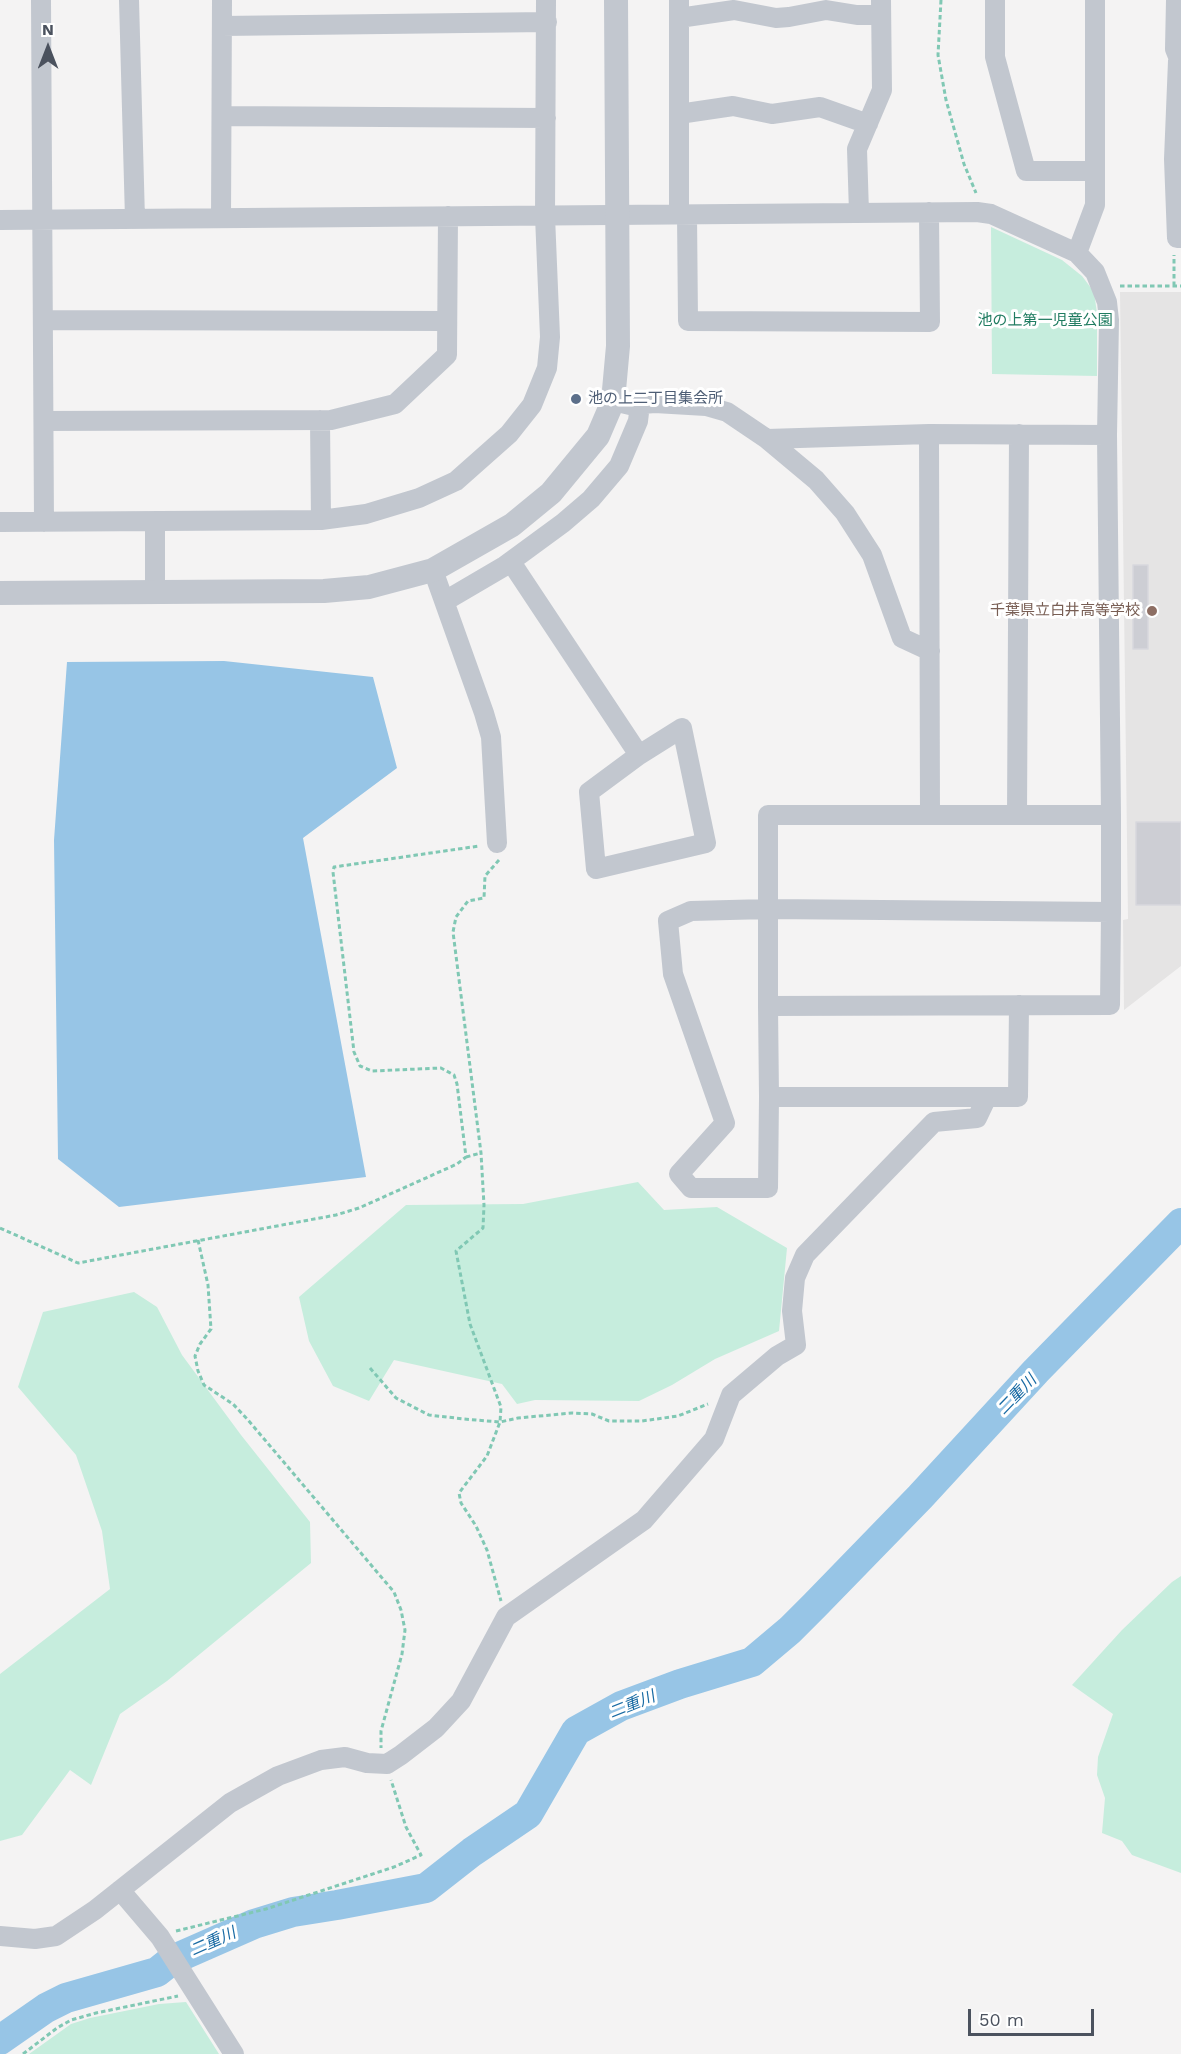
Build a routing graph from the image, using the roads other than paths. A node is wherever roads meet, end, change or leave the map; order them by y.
1 (40, 0) edge
2 (129, 0) edge
3 (222, 0) edge
4 (546, 0) edge
5 (616, 0) edge
6 (994, 0) edge
7 (1095, 0) edge
8 (1176, 0) edge
9 (881, 7) edge
10 (679, 9) edge
11 (547, 22) junction
12 (222, 26) junction
13 (1180, 62) edge
14 (679, 114) junction
15 (222, 116) junction
16 (546, 118) junction
17 (868, 124) junction
18 (1178, 159) edge
19 (1095, 171) junction
20 (929, 212) junction
21 (859, 213) junction
22 (683, 214) junction
23 (617, 215) junction
24 (448, 216) junction
25 (545, 216) junction
26 (221, 218) junction
27 (43, 219) junction
28 (135, 219) junction
29 (0, 220) edge
30 (1179, 238) edge
31 (1077, 253) junction
32 (43, 320) junction
33 (447, 321) junction
34 (613, 400) junction
35 (640, 404) junction
36 (320, 420) junction
37 (44, 421) junction
38 (929, 434) junction
39 (1019, 434) junction
40 (1107, 435) junction
41 (767, 439) junction
42 (321, 520) junction
43 (154, 521) junction
44 (0, 522) edge
45 (44, 522) junction
46 (511, 562) junction
47 (433, 570) junction
48 (154, 592) junction
49 (0, 593) edge
50 (445, 601) junction
51 (930, 651) junction
52 (639, 755) junction
53 (930, 815) junction
54 (1017, 815) junction
55 (1112, 815) junction
56 (497, 843) road end
57 (768, 909) junction
58 (1111, 912) junction
59 (1019, 1005) junction
60 (768, 1006) junction
61 (769, 1096) junction
62 (987, 1097) junction
63 (120, 1890) junction
64 (0, 1936) edge
65 (234, 2054) edge

1 - 27 street
2 - 28 street
3 - 12 street
4 - 11 street
5 - 23 street
6 - 19 street
7 - 19 street
8 - 13 street
9 - 10 street
9 - 17 street
10 - 14 street
11 - 12 street
11 - 16 street
12 - 15 street
13 - 18 street
14 - 17 street
14 - 22 street
15 - 16 street
15 - 26 street
16 - 25 street
17 - 21 street
18 - 30 street
19 - 31 street
20 - 21 street
20 - 22 street
20 - 31 street
21 - 22 street
22 - 23 street
23 - 25 street
23 - 34 street
24 - 25 street
24 - 26 street
24 - 33 street
25 - 42 street
26 - 28 street
27 - 28 street
27 - 29 street
27 - 32 street
31 - 40 street
32 - 33 street
32 - 37 street
33 - 36 street
34 - 35 street
34 - 47 street
35 - 41 street
35 - 46 street
36 - 37 street
36 - 42 street
37 - 45 street
38 - 39 street
38 - 41 street
38 - 51 street
39 - 40 street
39 - 54 street
40 - 55 street
41 - 51 street
42 - 43 street
43 - 45 street
43 - 48 street
44 - 45 street
46 - 50 street
46 - 52 street
47 - 48 street
47 - 50 street
48 - 49 street
50 - 56 street
51 - 53 street
52 - 52 street
53 - 54 street
53 - 57 street
54 - 55 street
55 - 58 street
57 - 58 street
57 - 60 street
57 - 61 street
58 - 59 street
59 - 60 street
59 - 62 street
60 - 61 street
61 - 62 street
62 - 63 street
63 - 64 street
63 - 65 street

